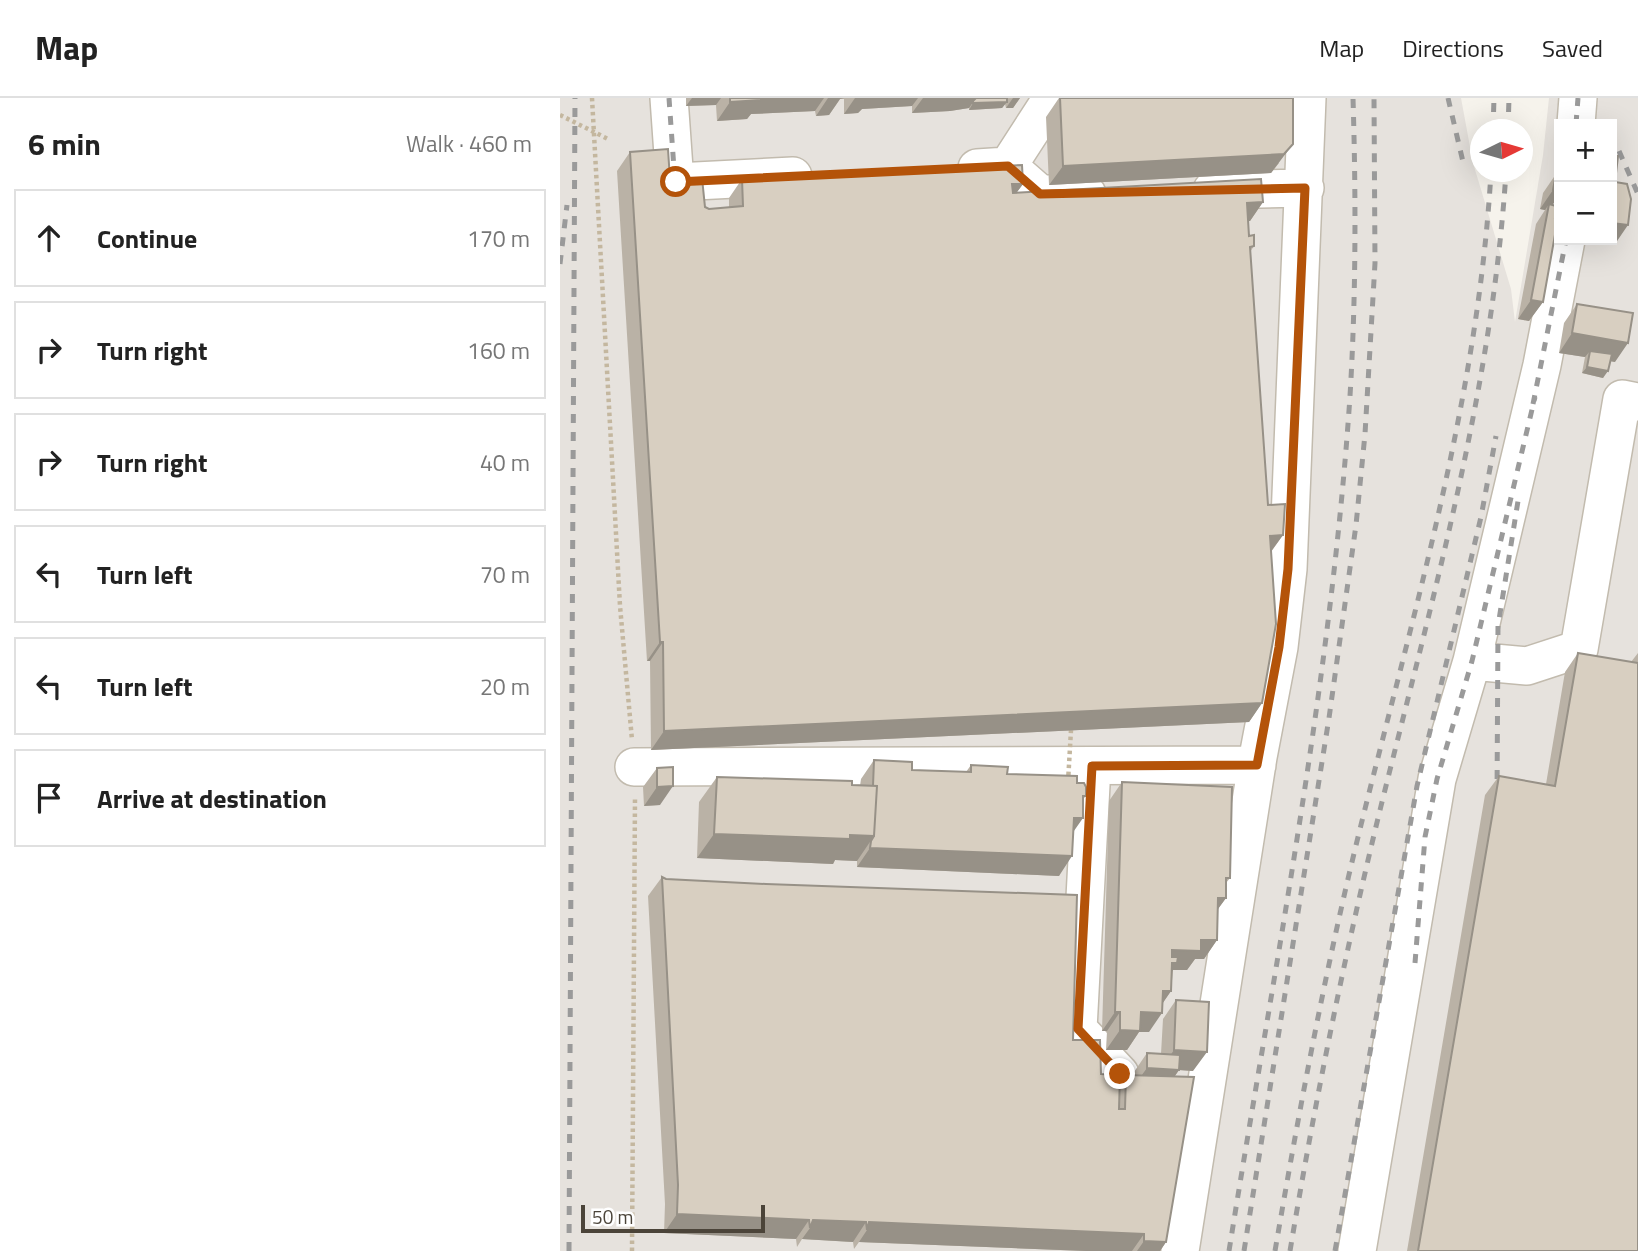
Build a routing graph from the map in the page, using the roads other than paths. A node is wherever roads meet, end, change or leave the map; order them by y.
1 (669, 98) edge
2 (1052, 98) edge
3 (1307, 98) edge
4 (1578, 98) edge
5 (1576, 119) edge
6 (1008, 166) junction
7 (939, 169) edge
8 (828, 175) edge
9 (1305, 188) junction
10 (1183, 191) edge
11 (1115, 193) edge
12 (1565, 245) edge
13 (1638, 402) edge
14 (1472, 661) junction
15 (1257, 765) junction
16 (634, 766) road end
17 (1080, 778) junction
18 (1120, 1074) edge
19 (1180, 1251) edge
20 (1357, 1251) edge

1 - 8 lane
2 - 6 lane
3 - 9 lane
4 - 5 lane
6 - 7 lane
6 - 11 lane
9 - 10 lane
9 - 15 lane
12 - 14 lane
13 - 14 lane
14 - 20 lane
15 - 17 lane
15 - 19 lane
16 - 17 lane
17 - 18 lane

